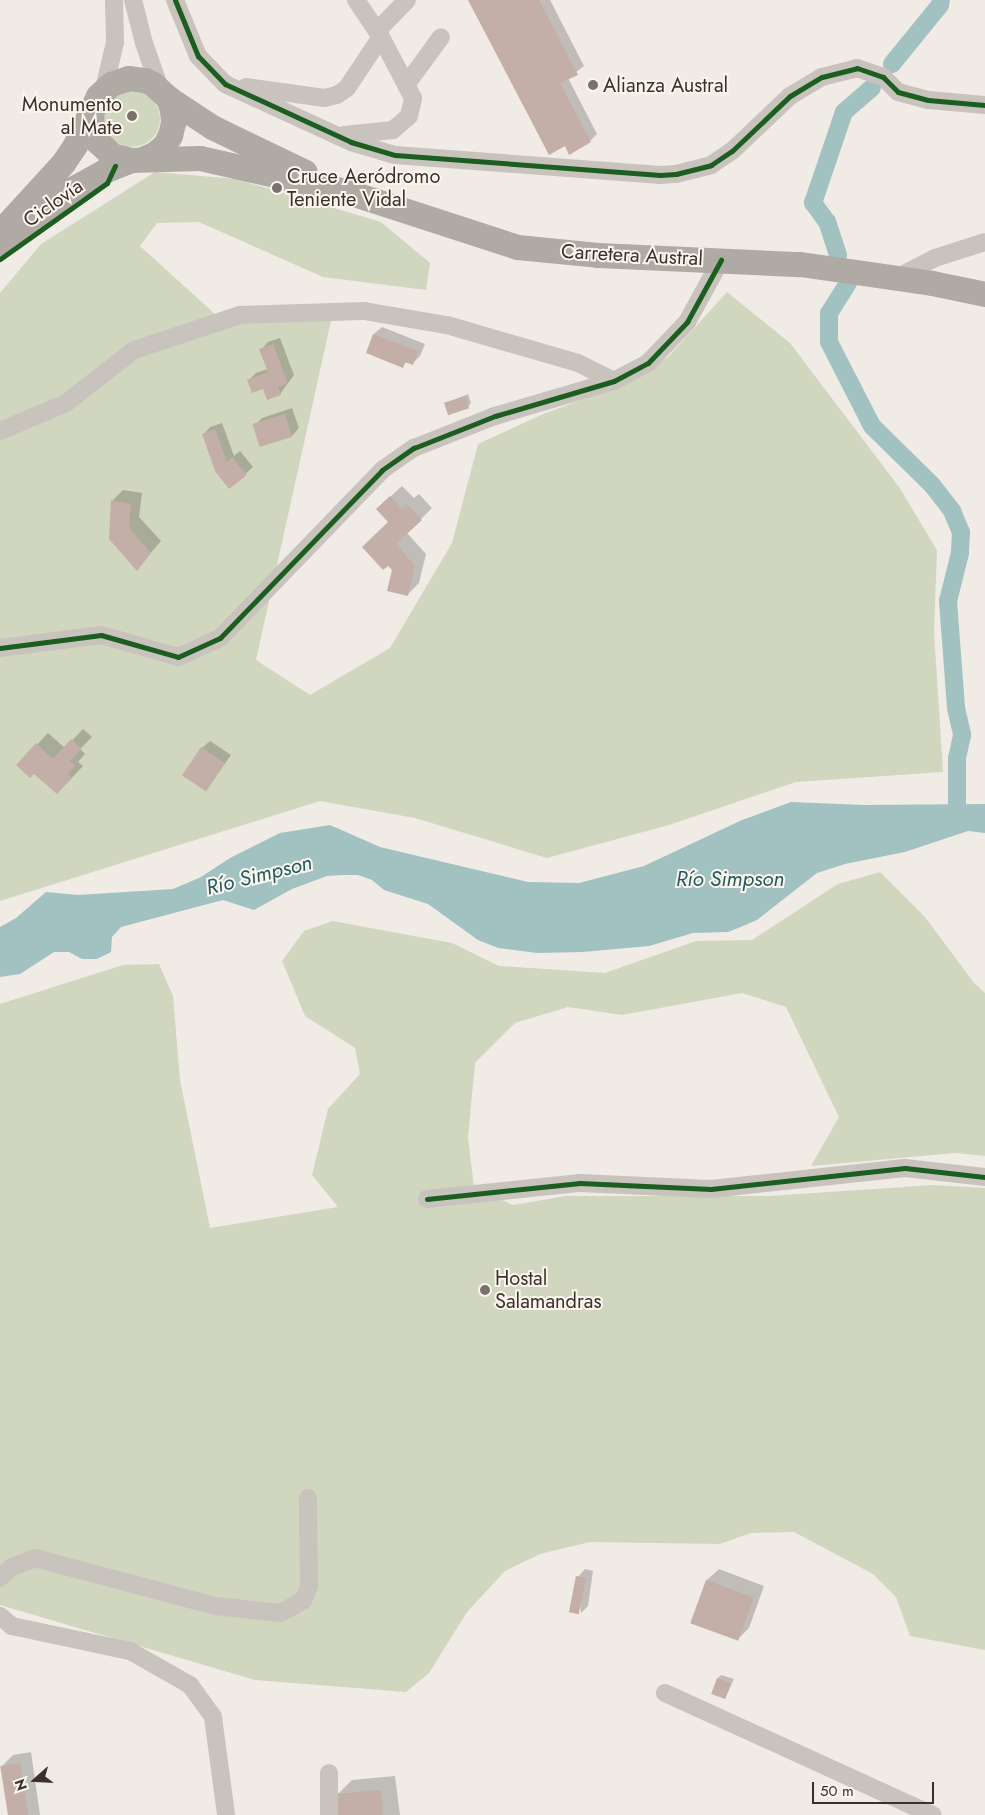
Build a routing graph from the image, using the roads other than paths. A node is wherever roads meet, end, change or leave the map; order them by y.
1 (114, 0) edge
2 (133, 0) edge
3 (175, 0) edge
4 (356, 0) edge
5 (407, 0) edge
6 (379, 34) junction
7 (441, 37) dead end
8 (226, 84) junction
9 (406, 85) junction
10 (104, 89) junction
11 (164, 94) junction
12 (985, 105) edge
13 (92, 111) junction
14 (336, 135) junction
15 (137, 160) junction
16 (345, 191) junction
17 (0, 232) edge
18 (985, 242) edge
19 (0, 243) edge
20 (721, 260) junction
21 (896, 278) junction
22 (985, 294) edge
23 (614, 381) junction
24 (0, 431) edge
25 (0, 648) edge
26 (985, 1177) edge
27 (427, 1199) dead end
28 (308, 1498) dead end
29 (0, 1578) edge
30 (0, 1616) edge
31 (665, 1693) dead end
32 (329, 1773) dead end
33 (226, 1815) edge
34 (329, 1815) edge
35 (933, 1815) edge

1 - 10 street
2 - 11 street
3 - 8 street
4 - 6 street
5 - 6 street
6 - 8 street
6 - 9 street
7 - 9 street
8 - 14 street
9 - 14 street
10 - 11 highway, Carretera Austral
10 - 13 highway
11 - 15 highway
11 - 16 highway, Carretera Austral
12 - 14 street
13 - 15 highway
13 - 17 highway
15 - 16 highway, Carretera Austral
15 - 19 highway, Carretera Austral
16 - 20 highway, Carretera Austral
18 - 21 street
20 - 21 highway, Carretera Austral
20 - 23 street
21 - 22 highway, Carretera Austral
23 - 24 street
23 - 25 street
26 - 27 street
28 - 29 street
30 - 33 street
31 - 35 street
32 - 34 street

